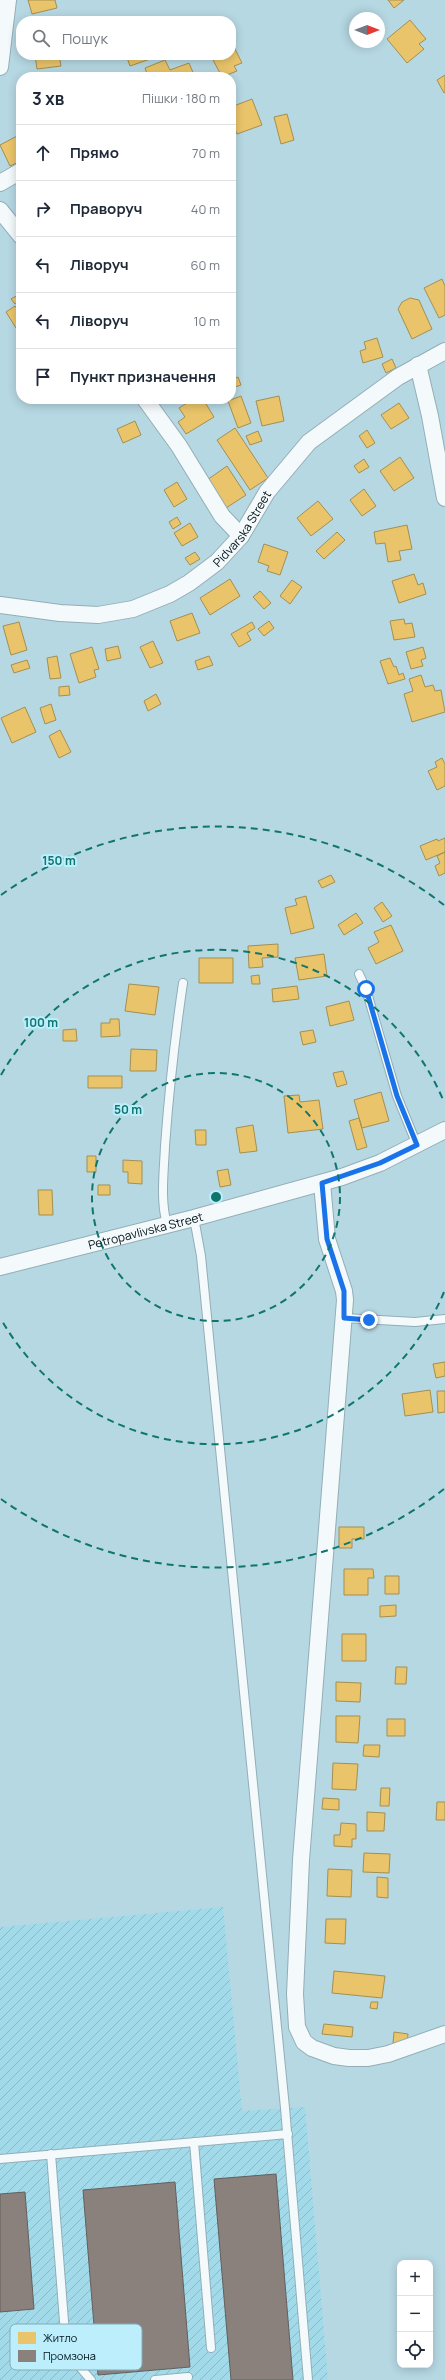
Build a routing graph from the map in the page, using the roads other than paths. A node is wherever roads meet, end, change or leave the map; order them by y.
1 (8, 0) edge
2 (0, 68) edge
3 (16, 174) edge
4 (0, 183) edge
5 (0, 210) edge
6 (16, 230) edge
7 (445, 350) edge
8 (418, 365) junction
9 (149, 404) edge
10 (445, 498) edge
11 (241, 536) junction
12 (0, 606) edge
13 (359, 974) dead end
14 (183, 983) dead end
15 (445, 1130) edge
16 (417, 1145) junction
17 (322, 1183) junction
18 (194, 1218) junction
19 (167, 1225) junction
20 (0, 1267) edge
21 (344, 1318) junction
22 (445, 1319) edge
23 (445, 2034) edge
24 (288, 2134) junction
25 (194, 2142) junction
26 (51, 2154) junction
27 (0, 2159) edge
28 (64, 2324) edge
29 (211, 2348) dead end
30 (82, 2370) edge
31 (188, 2377) dead end
32 (91, 2380) edge
33 (155, 2380) edge
34 (308, 2380) edge

1 - 2 street
3 - 4 street
5 - 6 street
7 - 8 street, Pidvarska Street
8 - 10 street
8 - 11 street, Pidvarska Street
9 - 11 street
11 - 12 street, Pidvarska Street
13 - 16 lane
14 - 19 lane
15 - 16 street, Petropavlivska Street
16 - 17 street, Petropavlivska Street
17 - 18 street, Petropavlivska Street
17 - 21 street
18 - 19 street, Petropavlivska Street
18 - 24 lane
19 - 20 street, Petropavlivska Street
21 - 22 lane
21 - 23 street
24 - 25 lane
24 - 34 lane
25 - 26 lane
25 - 29 lane
26 - 27 lane
26 - 28 lane
30 - 32 lane
31 - 33 lane

